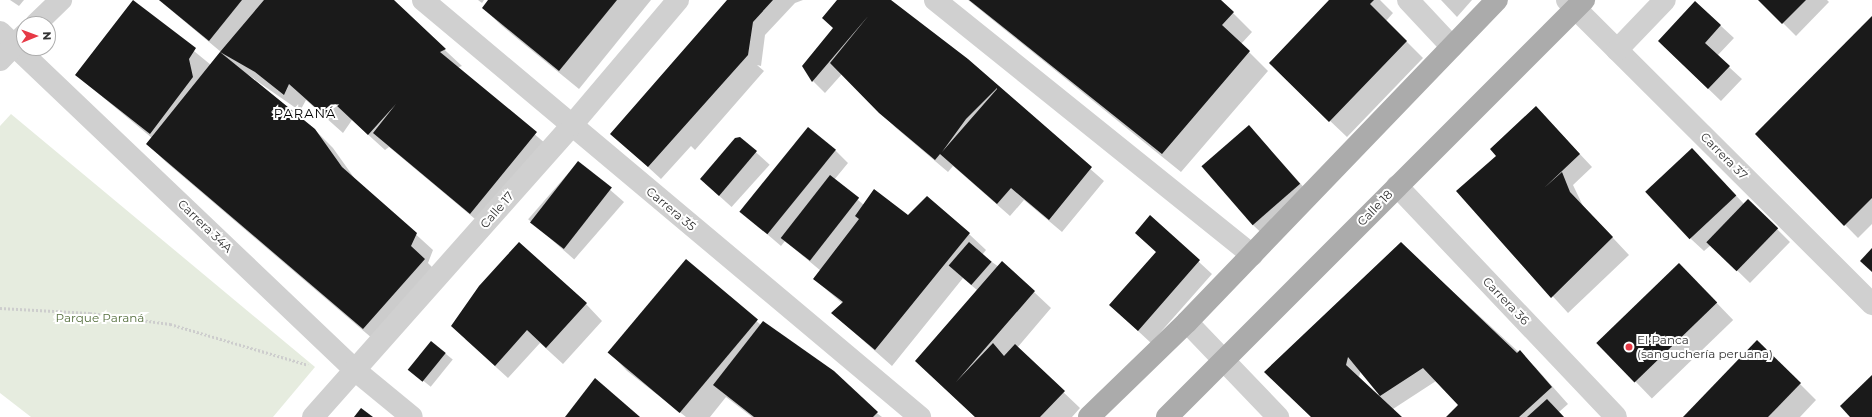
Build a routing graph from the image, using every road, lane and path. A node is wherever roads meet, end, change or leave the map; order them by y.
1 (61, 0) edge
2 (423, 0) edge
3 (678, 0) edge
4 (935, 0) edge
5 (1408, 0) edge
6 (1497, 0) edge
7 (1665, 0) edge
8 (1576, 3) edge
9 (44, 16) edge
10 (10, 43) edge
11 (1452, 47) junction
12 (1617, 50) junction
13 (572, 125) junction
14 (1397, 186) junction
15 (1252, 255) junction
16 (1872, 304) edge
17 (0, 308) edge
18 (1187, 322) junction
19 (1224, 360) junction
20 (314, 367) dead end
21 (356, 371) junction
22 (313, 417) edge
23 (412, 417) edge
24 (920, 417) edge
25 (1089, 417) edge
26 (1167, 417) edge
27 (1278, 417) edge
28 (1616, 417) edge

1 - 9 street
2 - 13 street, Carrera 35
3 - 13 street, Calle 17
4 - 15 street
5 - 11 street
6 - 11 main road
7 - 12 street
8 - 12 street, Carrera 37
8 - 14 main road, Calle 18
10 - 21 street, Carrera 34A
11 - 15 main road
12 - 16 street, Carrera 37
13 - 21 street, Calle 17
13 - 24 street, Carrera 35
14 - 19 main road, Calle 18
14 - 28 street, Carrera 36
15 - 18 main road
17 - 20 path
18 - 19 street
18 - 25 main road
19 - 26 main road, Calle 18
19 - 27 street
21 - 22 street, Calle 17
21 - 23 street, Carrera 34A

